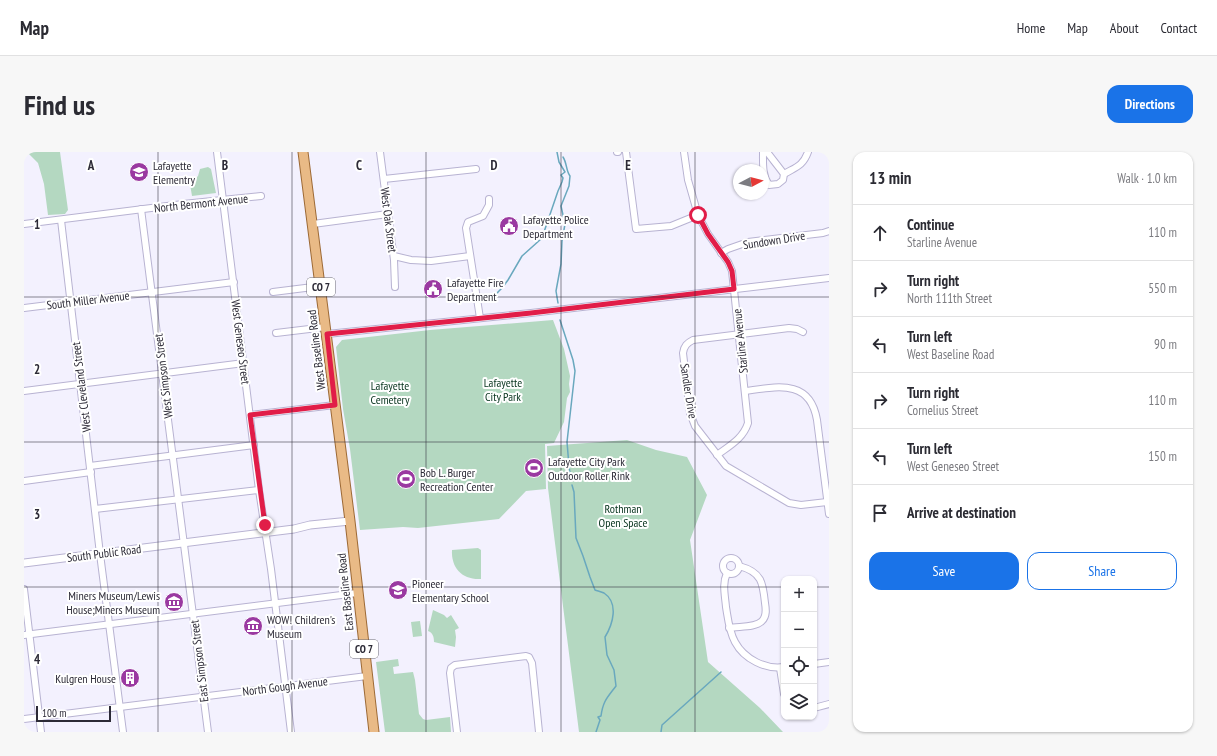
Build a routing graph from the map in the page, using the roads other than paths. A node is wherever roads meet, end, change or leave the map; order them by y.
1 (217, 152) edge
2 (303, 152) edge
3 (380, 152) edge
4 (626, 152) edge
5 (684, 152) edge
6 (763, 152) edge
7 (767, 152) edge
8 (808, 152) edge
9 (476, 169) dead end
10 (784, 174) junction
11 (384, 179) junction
12 (261, 196) dead end
13 (223, 200) junction
14 (489, 200) dead end
15 (141, 209) junction
16 (388, 214) junction
17 (698, 215) junction
18 (61, 220) junction
19 (24, 224) edge
20 (313, 224) junction
21 (829, 231) edge
22 (721, 253) junction
23 (394, 256) junction
24 (470, 256) junction
25 (829, 278) edge
26 (234, 282) junction
27 (321, 286) junction
28 (395, 287) dead end
29 (734, 289) junction
30 (152, 292) junction
31 (273, 292) dead end
32 (71, 303) junction
33 (24, 308) edge
34 (480, 318) junction
35 (326, 331) junction
36 (803, 332) dead end
37 (276, 333) dead end
38 (739, 334) junction
39 (244, 364) junction
40 (162, 374) junction
41 (81, 384) junction
42 (24, 391) edge
43 (745, 391) junction
44 (335, 405) junction
45 (250, 415) junction
46 (254, 445) junction
47 (172, 455) junction
48 (717, 455) junction
49 (90, 469) junction
50 (24, 481) edge
51 (260, 490) junction
52 (178, 499) junction
53 (828, 502) junction
54 (95, 509) junction
55 (829, 514) edge
56 (350, 521) junction
57 (266, 532) junction
58 (184, 542) junction
59 (100, 554) junction
60 (24, 563) edge
61 (739, 566) junction
62 (727, 574) junction
63 (24, 589) edge
64 (358, 593) junction
65 (276, 604) junction
66 (193, 614) junction
67 (110, 625) junction
68 (729, 628) junction
69 (27, 635) edge
70 (829, 662) edge
71 (817, 664) edge
72 (781, 668) edge
73 (367, 676) junction
74 (286, 686) junction
75 (204, 696) junction
76 (829, 704) edge
77 (120, 707) junction
78 (817, 707) edge
79 (39, 717) junction
80 (24, 719) edge
81 (41, 732) edge
82 (123, 732) edge
83 (208, 732) edge
84 (291, 732) edge
85 (374, 732) edge
86 (457, 732) edge
87 (539, 732) edge

1 - 13 street, West Geneseo Street
2 - 20 main road, West Baseline Road / CO 7
3 - 11 street, West Oak Street
4 - 17 street
5 - 17 street, Starline Avenue
6 - 10 street
7 - 10 street
8 - 10 street
9 - 11 street
11 - 16 street, West Oak Street
12 - 13 street, North Bermont Avenue
13 - 15 street, North Bermont Avenue
13 - 26 street, West Geneseo Street
14 - 24 street
15 - 18 street, North Bermont Avenue
15 - 30 street, West Simpson Street
16 - 20 street
16 - 23 street, West Oak Street
17 - 22 street, Starline Avenue
18 - 19 street, North Bermont Avenue
18 - 32 street, West Cleveland Street
20 - 27 main road, West Baseline Road / CO 7
21 - 22 street, Sundown Drive
22 - 29 street, Starline Avenue
23 - 24 street
23 - 28 street, West Oak Street
24 - 34 street
25 - 29 street
26 - 30 street, South Miller Avenue
26 - 39 street, West Geneseo Street
27 - 31 street
27 - 35 main road, West Baseline Road / CO 7
29 - 34 street
29 - 38 street, Starline Avenue
30 - 32 street, South Miller Avenue
30 - 40 street, West Simpson Street
32 - 33 street, South Miller Avenue
32 - 41 street, West Cleveland Street
34 - 35 street
35 - 37 street
35 - 44 main road, West Baseline Road / CO 7
36 - 38 street
38 - 43 street, Starline Avenue
38 - 48 street, Sandler Drive
39 - 40 street
39 - 45 street, West Geneseo Street
40 - 41 street
40 - 47 street, West Simpson Street
41 - 42 street
41 - 49 street, West Cleveland Street
43 - 48 street, Starline Avenue
43 - 53 street
44 - 45 street
44 - 56 main road, West Baseline Road / CO 7
45 - 46 street, West Geneseo Street
46 - 47 street
46 - 51 street, West Geneseo Street
47 - 49 street
47 - 52 street, West Simpson Street
48 - 53 street, Sandler Drive
49 - 50 street
49 - 54 street, West Cleveland Street
51 - 52 street
51 - 57 street, West Geneseo Street
52 - 54 street
52 - 58 street, West Simpson Street
53 - 55 street
54 - 59 street, West Cleveland Street
56 - 57 street, South Public Road
56 - 64 main road, East Baseline Road / CO 7
57 - 58 street, South Public Road
57 - 65 street, West Geneseo Street
58 - 59 street, South Public Road
58 - 66 street, East Simpson Street
59 - 60 street, South Public Road
59 - 67 street, West Cleveland Street
61 - 62 street
61 - 62 street
61 - 68 street
62 - 68 street
63 - 69 street
64 - 65 street
64 - 73 main road, East Baseline Road / CO 7
65 - 66 street
65 - 74 street, West Geneseo Street
66 - 67 street
66 - 75 street, East Simpson Street
67 - 69 street
67 - 77 street, West Cleveland Street
68 - 72 street
69 - 79 street
70 - 71 street
73 - 74 street, North Gough Avenue
73 - 85 main road, East Baseline Road / CO 7
74 - 75 street, North Gough Avenue
74 - 84 street, West Geneseo Street
75 - 77 street, North Gough Avenue
75 - 83 street, East Simpson Street
76 - 78 street
77 - 79 street, North Gough Avenue
77 - 82 street, West Cleveland Street
79 - 80 street, North Gough Avenue
79 - 81 street
86 - 87 street

